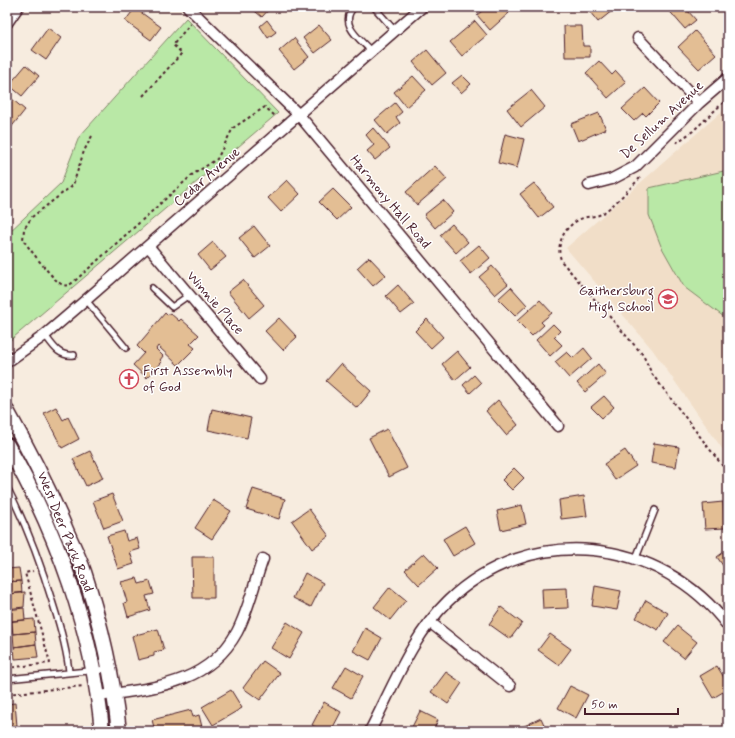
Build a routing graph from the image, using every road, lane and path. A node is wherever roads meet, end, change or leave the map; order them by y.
1 (18, 7) edge
2 (188, 7) edge
3 (354, 7) edge
4 (374, 7) edge
5 (422, 7) edge
6 (198, 16) junction
7 (7, 23) edge
8 (395, 31) junction
9 (638, 38) dead end
10 (372, 51) junction
11 (728, 78) edge
12 (143, 96) dead end
13 (728, 98) edge
14 (699, 103) junction
15 (299, 115) junction
16 (275, 116) dead end
17 (92, 136) dead end
18 (673, 146) dead end
19 (644, 173) dead end
20 (589, 185) dead end
21 (149, 247) junction
22 (152, 288) dead end
23 (189, 295) junction
24 (86, 300) junction
25 (45, 335) junction
26 (126, 348) dead end
27 (74, 356) dead end
28 (7, 362) edge
29 (260, 379) dead end
30 (7, 411) edge
31 (558, 426) dead end
32 (7, 445) edge
33 (728, 473) edge
34 (7, 487) edge
35 (655, 510) dead end
36 (636, 558) junction
37 (263, 559) dead end
38 (25, 573) dead end
39 (431, 623) junction
40 (728, 626) edge
41 (7, 668) edge
42 (110, 669) junction
43 (89, 671) junction
44 (69, 672) junction
45 (7, 679) edge
46 (510, 686) dead end
47 (115, 693) junction
48 (7, 694) edge
49 (99, 696) junction
50 (102, 731) edge
51 (119, 731) edge
52 (370, 731) edge

1 - 7 street
2 - 6 street, Harmony Hall Road
3 - 10 lane
4 - 8 lane
5 - 8 street, Cedar Avenue
6 - 12 path
6 - 15 street, Harmony Hall Road
8 - 10 street, Cedar Avenue
9 - 14 street
10 - 15 street, Cedar Avenue
11 - 14 street, De Sellum Avenue
13 - 18 path
14 - 20 street, De Sellum Avenue
15 - 21 street, Cedar Avenue
15 - 31 street, Harmony Hall Road
16 - 17 path
19 - 33 path
21 - 23 street, Winnie Place
21 - 24 street, Cedar Avenue
22 - 23 lane
23 - 29 street, Winnie Place
24 - 25 street, Cedar Avenue
24 - 26 lane
25 - 27 lane
25 - 28 street, Cedar Avenue
30 - 42 street, West Deer Park Road
32 - 43 street, West Deer Park Road
34 - 44 lane
35 - 36 lane
36 - 39 street
36 - 40 street
37 - 47 street
38 - 41 path
39 - 46 street
39 - 52 street
42 - 43 lane
42 - 47 street, West Deer Park Road
43 - 44 lane
43 - 48 path
43 - 49 street, West Deer Park Road
44 - 45 lane
47 - 49 street
47 - 51 street, West Deer Park Road
49 - 50 street, West Deer Park Road

